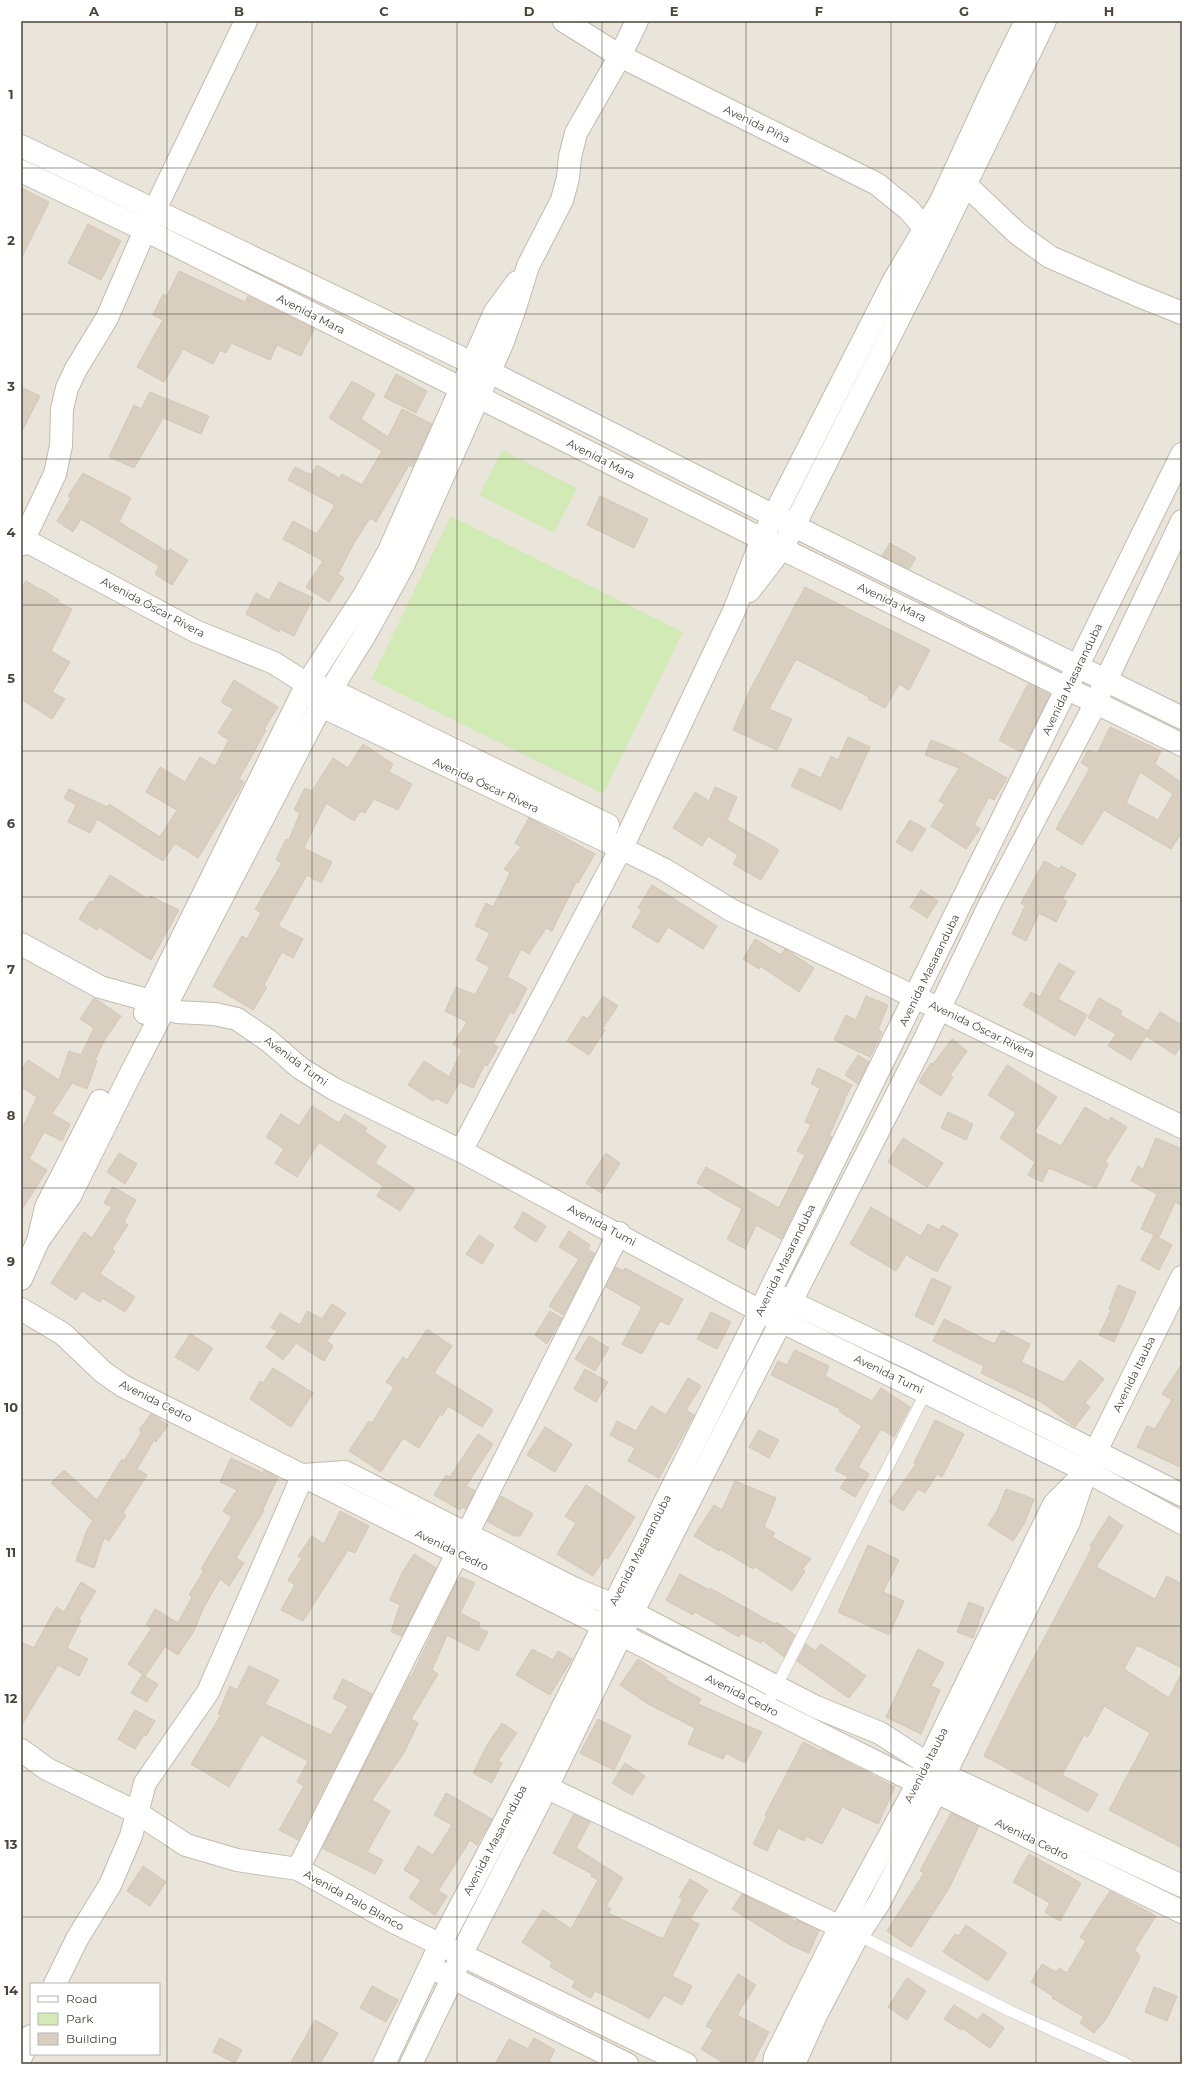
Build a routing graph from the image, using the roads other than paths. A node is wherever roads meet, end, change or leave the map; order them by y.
1 (246, 21) edge
2 (564, 21) edge
3 (637, 21) edge
4 (1026, 21) edge
5 (1045, 21) edge
6 (620, 56) junction
7 (21, 146) edge
8 (21, 171) edge
9 (958, 181) junction
10 (149, 220) junction
11 (931, 236) junction
12 (1182, 313) edge
13 (481, 367) junction
14 (469, 393) junction
15 (1182, 454) edge
16 (55, 474) junction
17 (773, 515) junction
18 (21, 517) edge
19 (1182, 521) edge
20 (794, 526) junction
21 (762, 539) junction
22 (22, 543) edge
23 (782, 548) junction
24 (734, 611) junction
25 (1078, 667) junction
26 (1106, 680) junction
27 (306, 684) junction
28 (1068, 689) junction
29 (326, 698) junction
30 (1095, 702) junction
31 (1182, 718) edge
32 (1182, 745) edge
33 (625, 842) junction
34 (21, 944) edge
35 (915, 997) junction
36 (158, 1004) junction
37 (939, 1009) junction
38 (1182, 1127) edge
39 (462, 1151) junction
40 (619, 1233) junction
41 (1182, 1277) edge
42 (21, 1279) edge
43 (765, 1301) junction
44 (21, 1309) edge
45 (786, 1312) junction
46 (926, 1392) junction
47 (1091, 1462) junction
48 (303, 1476) junction
49 (1182, 1495) edge
50 (1182, 1523) edge
51 (463, 1544) junction
52 (612, 1604) junction
53 (632, 1613) junction
54 (602, 1624) junction
55 (621, 1635) junction
56 (777, 1686) junction
57 (766, 1707) junction
58 (21, 1750) edge
59 (931, 1778) junction
60 (527, 1779) junction
61 (547, 1787) junction
62 (136, 1812) junction
63 (298, 1869) junction
64 (1182, 1886) edge
65 (1182, 1912) edge
66 (849, 1931) junction
67 (440, 1945) junction
68 (461, 1955) junction
69 (429, 1967) junction
70 (453, 1977) junction
71 (56, 1983) edge
72 (30, 2038) edge
73 (21, 2057) edge
74 (384, 2064) edge
75 (411, 2064) edge
76 (627, 2064) edge
77 (686, 2064) edge
78 (774, 2064) edge
79 (794, 2064) edge
80 (1127, 2064) edge

1 - 10 street
2 - 6 street, Avenida Piña
3 - 6 street
4 - 9 street
5 - 9 street
6 - 11 street, Avenida Piña
6 - 13 street
7 - 10 street, Avenida Mara
8 - 10 street, Avenida Mara
9 - 11 street
9 - 12 street
10 - 13 street, Avenida Mara
10 - 14 street, Avenida Mara
10 - 16 street
11 - 17 street
11 - 20 street
13 - 14 street
13 - 17 street, Avenida Mara
14 - 21 street, Avenida Mara
14 - 27 street
14 - 29 street
15 - 25 street, Avenida Masaranduba
16 - 18 street
16 - 22 street
17 - 20 street, Avenida Mara
17 - 21 street
19 - 26 street
20 - 23 street
20 - 25 street, Avenida Mara
21 - 23 street, Avenida Mara
21 - 24 street
22 - 27 street, Avenida Óscar Rivera
23 - 24 street
23 - 28 street, Avenida Mara
24 - 33 street
25 - 26 street, Avenida Mara
25 - 28 street, Avenida Masaranduba
26 - 30 street
26 - 31 street, Avenida Mara
27 - 29 street, Avenida Óscar Rivera
27 - 36 street
28 - 30 street, Avenida Mara
28 - 35 street, Avenida Masaranduba
29 - 33 street, Avenida Óscar Rivera
29 - 36 street
30 - 32 street, Avenida Mara
30 - 37 street
33 - 35 street, Avenida Óscar Rivera
33 - 39 street
34 - 36 street, Avenida Tumi
35 - 37 street, Avenida Óscar Rivera
35 - 43 street, Avenida Masaranduba
36 - 39 street, Avenida Tumi
36 - 42 street
37 - 38 street, Avenida Óscar Rivera
37 - 45 street
39 - 40 street, Avenida Tumi
40 - 43 street, Avenida Tumi
40 - 51 street
41 - 47 street, Avenida Itauba
43 - 45 street, Avenida Tumi
43 - 52 street, Avenida Masaranduba
44 - 48 street, Avenida Cedro
45 - 46 street, Avenida Tumi
45 - 47 street, Avenida Tumi
45 - 53 street
46 - 47 street, Avenida Tumi
46 - 56 lane
47 - 49 street, Avenida Tumi
47 - 50 street, Avenida Tumi
47 - 59 street, Avenida Itauba
48 - 51 street, Avenida Cedro
48 - 62 street
51 - 52 street, Avenida Cedro
51 - 54 street, Avenida Cedro
51 - 63 street
52 - 53 street, Avenida Cedro
52 - 54 street, Avenida Masaranduba
53 - 55 street
53 - 56 street, Avenida Cedro
54 - 55 street, Avenida Cedro
54 - 60 street, Avenida Masaranduba
55 - 57 street, Avenida Cedro
55 - 61 street
56 - 57 lane
56 - 59 street, Avenida Cedro
57 - 59 street, Avenida Cedro
58 - 62 street, Avenida Palo Blanco
59 - 64 street, Avenida Cedro
59 - 65 street, Avenida Cedro
59 - 66 street, Avenida Itauba
60 - 61 street
60 - 67 street, Avenida Masaranduba
61 - 66 street
61 - 68 street
62 - 63 street, Avenida Palo Blanco
62 - 71 street
63 - 67 street, Avenida Palo Blanco
66 - 78 street, Avenida Itauba
66 - 79 street, Avenida Itauba
66 - 80 lane
67 - 68 street, Avenida Palo Blanco
67 - 69 street, Avenida Masaranduba
68 - 70 street
68 - 77 street, Avenida Palo Blanco
69 - 70 street
69 - 74 street, Avenida Masaranduba
70 - 75 street
70 - 76 street
72 - 73 street

